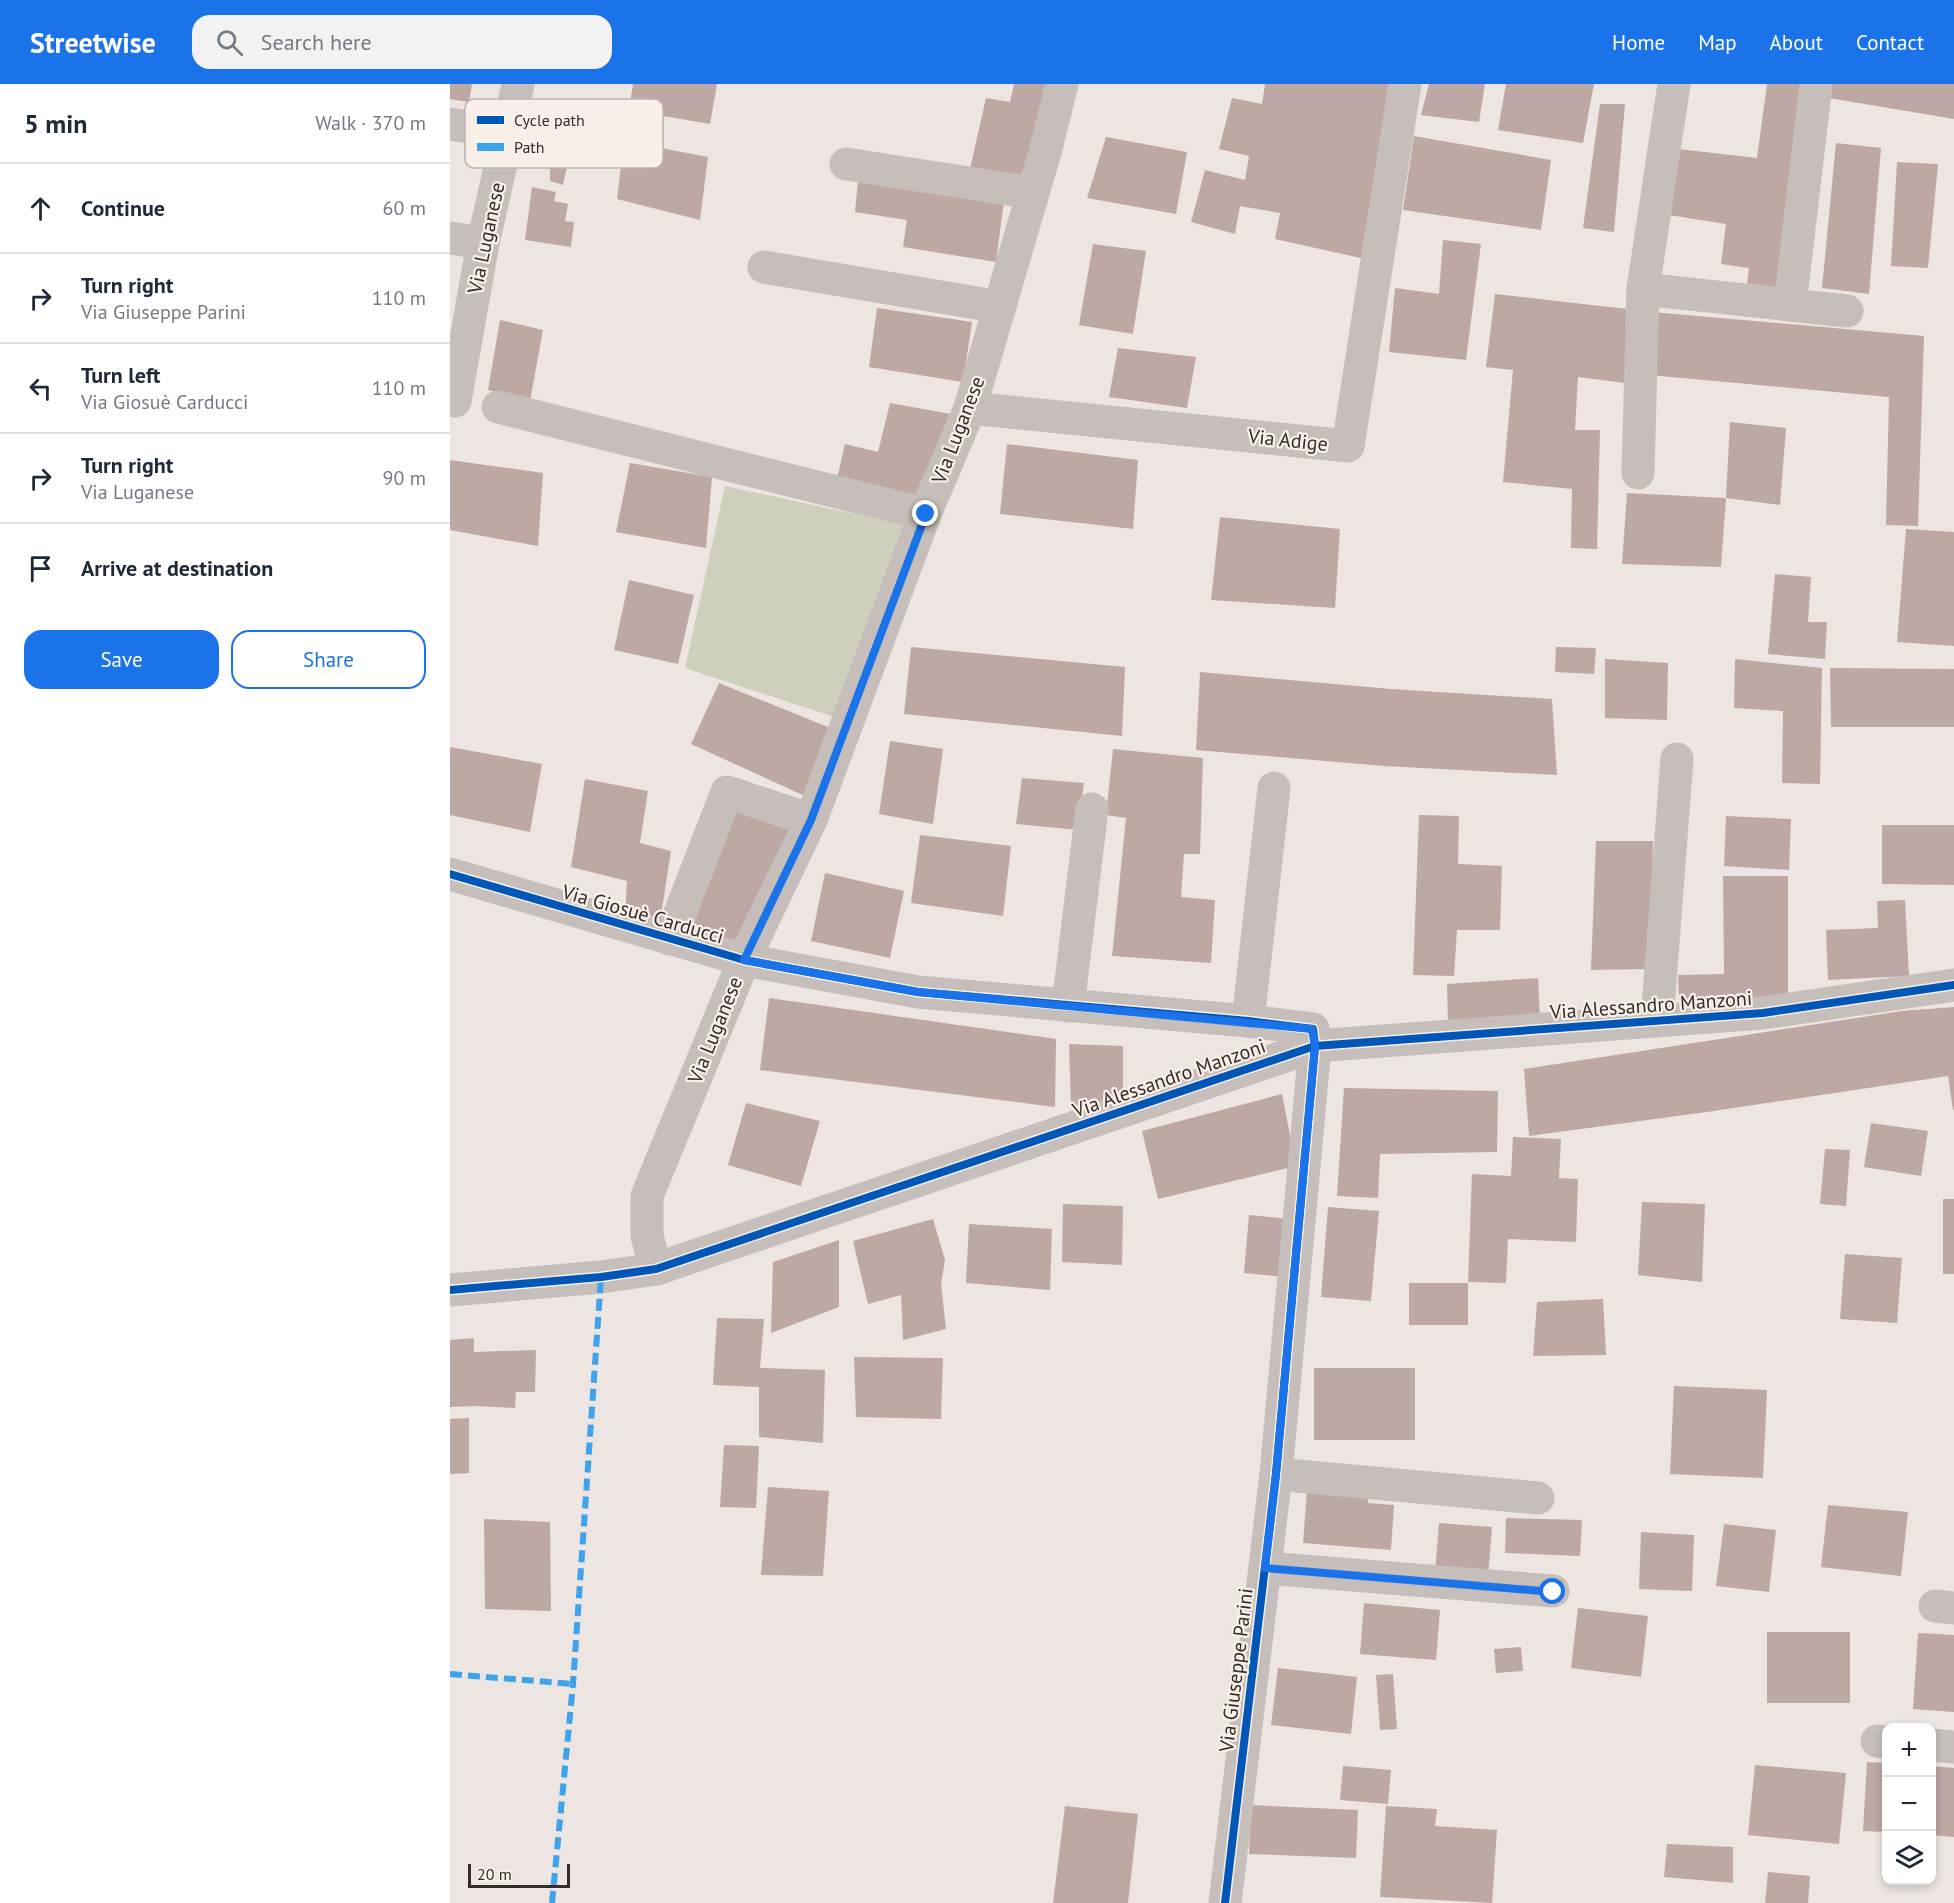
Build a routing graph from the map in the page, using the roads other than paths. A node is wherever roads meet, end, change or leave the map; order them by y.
1 (518, 84) edge
2 (1062, 84) edge
3 (1405, 84) edge
4 (1674, 84) edge
5 (1816, 84) edge
6 (515, 99) edge
7 (450, 124) edge
8 (465, 127) edge
9 (846, 164) dead end
10 (500, 168) edge
11 (1033, 193) junction
12 (450, 238) edge
13 (483, 243) junction
14 (764, 267) dead end
15 (1643, 289) junction
16 (1790, 305) junction
17 (1000, 307) junction
18 (1847, 311) dead end
19 (450, 400) edge
20 (498, 407) dead end
21 (970, 408) junction
22 (1638, 473) dead end
23 (926, 514) junction
24 (1677, 759) dead end
25 (1274, 788) dead end
26 (1092, 809) dead end
27 (811, 820) junction
28 (450, 874) edge
29 (669, 939) junction
30 (744, 960) junction
31 (1954, 985) edge
32 (1068, 1006) junction
33 (1248, 1021) junction
34 (1657, 1021) junction
35 (1315, 1046) junction
36 (656, 1269) junction
37 (450, 1290) edge
38 (1276, 1474) junction
39 (1538, 1498) dead end
40 (1265, 1568) junction
41 (1553, 1592) dead end
42 (1936, 1745) edge
43 (1954, 1747) edge
44 (1225, 1903) edge

1 - 6 street, Via Luganese
2 - 11 street, Via Luganese
3 - 21 street, Via Adige
4 - 15 street
5 - 16 street
7 - 8 street
9 - 11 street
10 - 13 street, Via Luganese
11 - 17 street, Via Luganese
12 - 13 street
13 - 19 street, Via Luganese
14 - 17 street
15 - 16 street
15 - 22 street
16 - 18 street
17 - 21 street, Via Luganese
20 - 23 street
21 - 23 street, Via Luganese
23 - 27 street, Via Luganese
24 - 34 street
25 - 33 street
26 - 32 street
27 - 29 street
27 - 30 street, Via Luganese
28 - 29 street, Via Giosuè Carducci
29 - 30 street, Via Giosuè Carducci
30 - 32 street, Via Giosuè Carducci
30 - 36 street, Via Luganese
31 - 34 street, Via Alessandro Manzoni
32 - 33 street, Via Giosuè Carducci
33 - 35 street, Via Giosuè Carducci
34 - 35 street, Via Alessandro Manzoni
35 - 36 street, Via Alessandro Manzoni
35 - 38 street, Via Giuseppe Parini
36 - 37 street, Via Alessandro Manzoni
38 - 39 street
38 - 40 street, Via Giuseppe Parini
40 - 41 street
40 - 44 street, Via Giuseppe Parini
42 - 43 street

